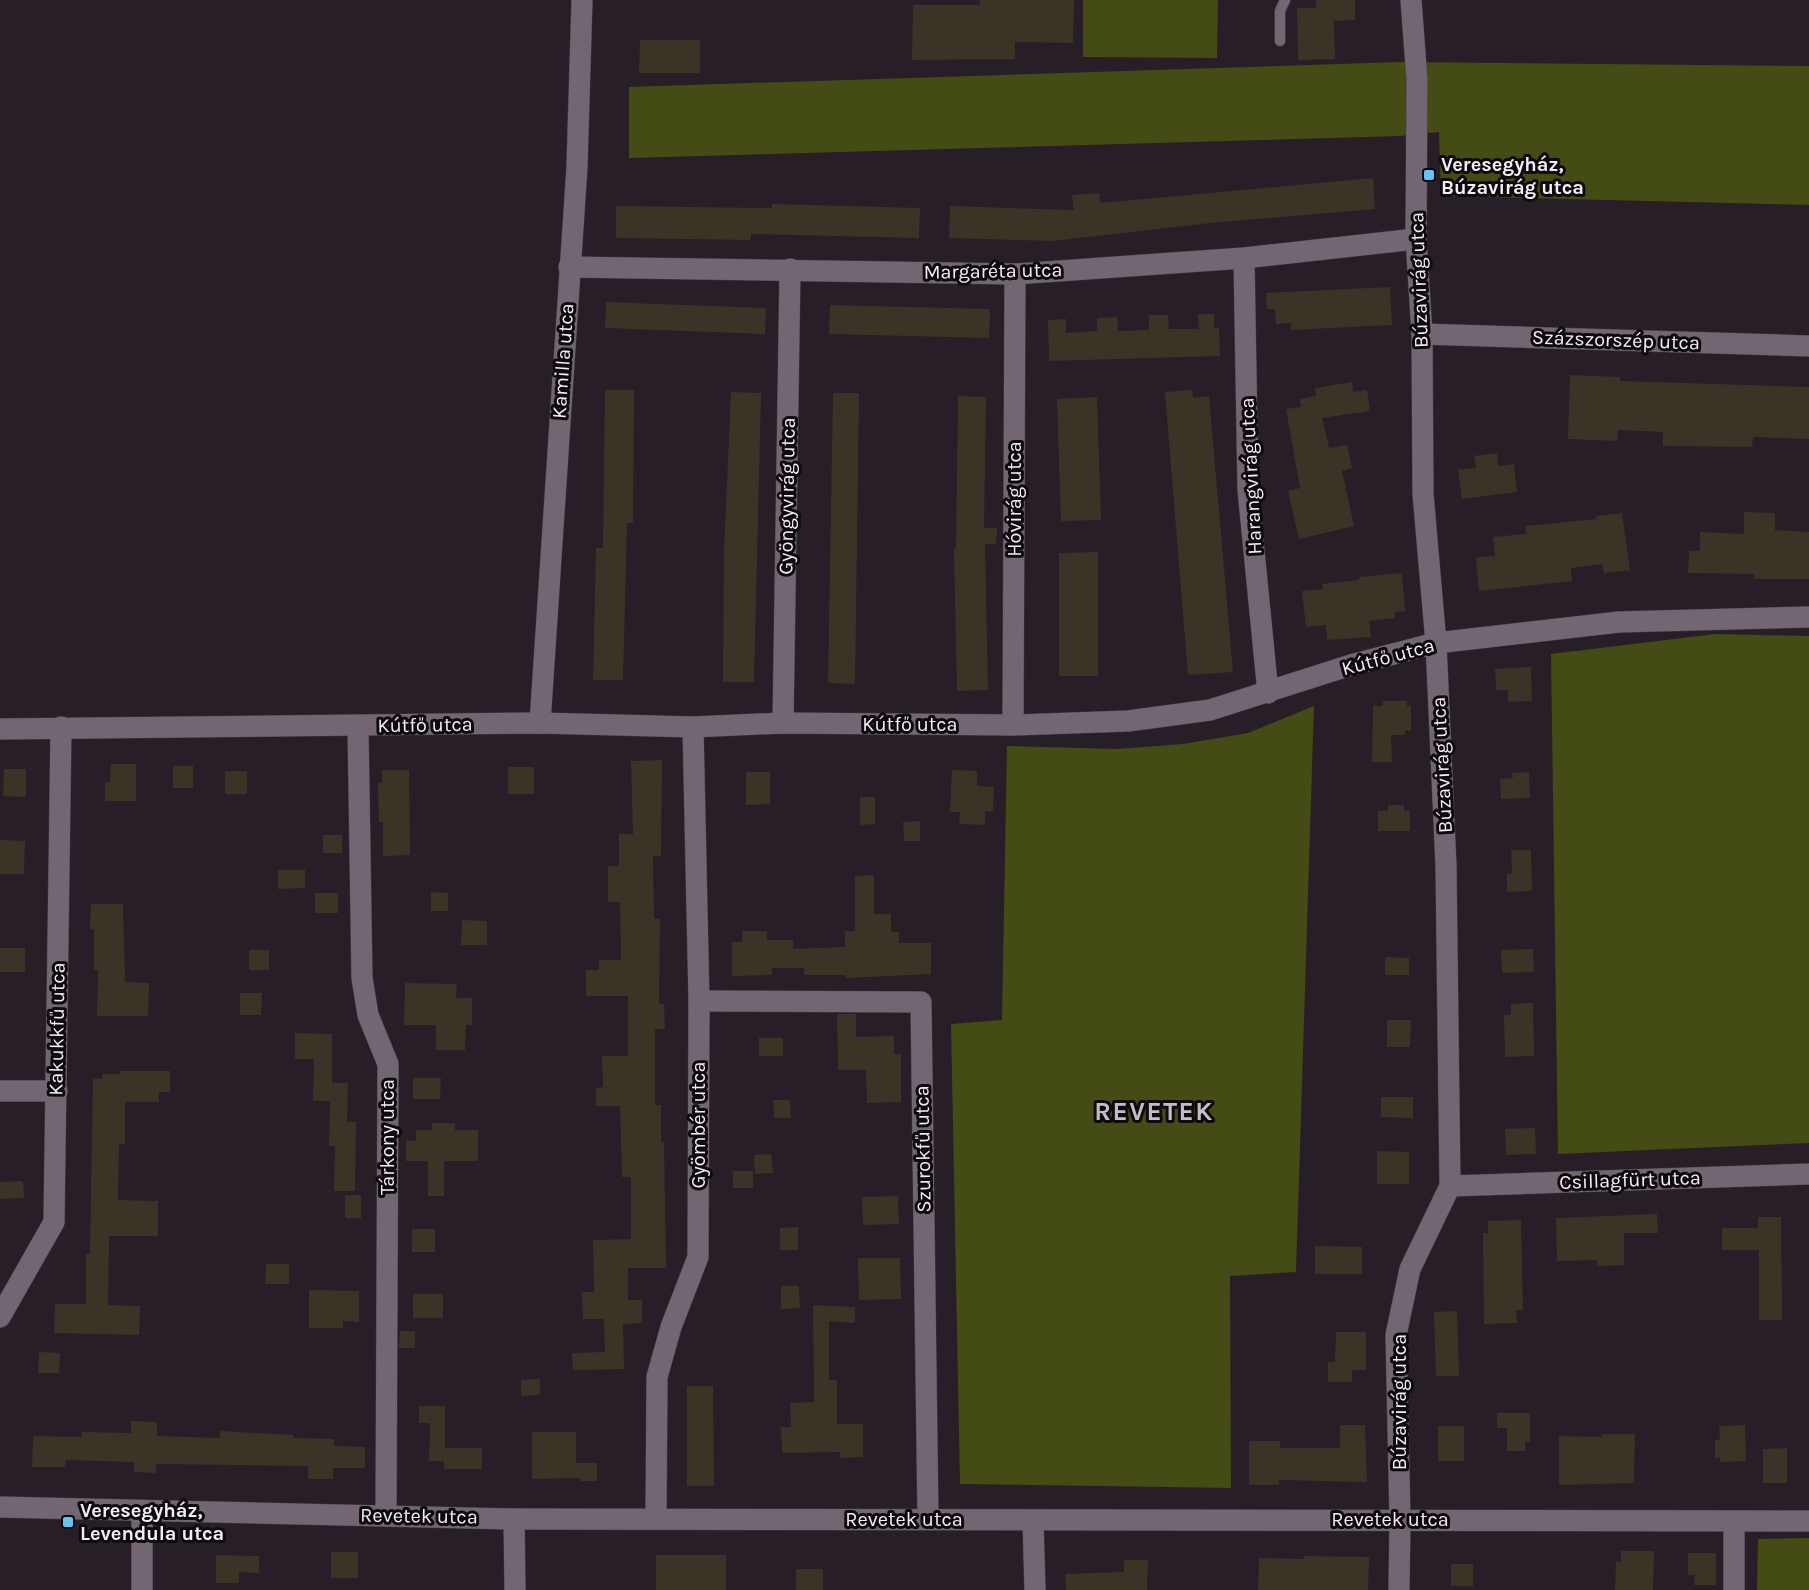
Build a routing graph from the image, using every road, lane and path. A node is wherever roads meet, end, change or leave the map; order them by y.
1 (582, 0) edge
2 (1285, 0) edge
3 (1411, 0) edge
4 (1280, 41) dead end
5 (1416, 239) junction
6 (1244, 258) junction
7 (569, 267) junction
8 (790, 269) junction
9 (1015, 274) junction
10 (1422, 334) junction
11 (1809, 346) edge
12 (1809, 616) edge
13 (1436, 643) junction
14 (1268, 693) junction
15 (540, 723) junction
16 (783, 723) junction
17 (1013, 725) junction
18 (61, 727) junction
19 (358, 727) junction
20 (693, 727) junction
21 (0, 729) edge
22 (699, 1001) junction
23 (0, 1091) edge
24 (57, 1091) junction
25 (1809, 1174) edge
26 (1450, 1186) junction
27 (0, 1317) edge
28 (0, 1507) edge
29 (142, 1511) junction
30 (386, 1516) junction
31 (657, 1517) junction
32 (928, 1518) junction
33 (514, 1519) junction
34 (1033, 1520) junction
35 (1400, 1520) junction
36 (1809, 1521) edge
37 (1734, 1523) junction
38 (142, 1590) edge
39 (515, 1590) edge
40 (1035, 1590) edge
41 (1399, 1590) edge
42 (1734, 1590) edge

1 - 7 street, Kamilla utca
2 - 4 lane
3 - 5 street, Búzavirág utca
5 - 6 street, Margaréta utca
5 - 10 street, Búzavirág utca
6 - 9 street, Margaréta utca
6 - 14 street, Harangvirág utca
7 - 8 street, Margaréta utca
7 - 15 street, Kamilla utca
8 - 9 street, Margaréta utca
8 - 16 street, Gyöngyvirág utca
9 - 17 street, Hóvirág utca
10 - 11 street, Százszorszép utca
10 - 13 street, Búzavirág utca
12 - 13 street, Kútfő utca
13 - 14 street, Kútfő utca
13 - 26 street, Búzavirág utca
14 - 17 street, Kútfő utca
15 - 19 street, Kútfő utca
15 - 20 street, Kútfő utca
16 - 17 street, Kútfő utca
16 - 20 street, Kútfő utca
18 - 19 street, Kútfő utca
18 - 21 street, Kútfő utca
18 - 24 street, Kakukkfű utca
19 - 30 street, Tárkony utca
20 - 22 street, Gyömbér utca
22 - 31 street, Gyömbér utca
22 - 32 street, Szurokfű utca
23 - 24 street
24 - 27 street, Kakukkfű utca
25 - 26 street, Csillagfürt utca
26 - 35 street, Búzavirág utca
28 - 29 street, Revetek utca
29 - 30 street, Revetek utca
29 - 38 street
30 - 33 street, Revetek utca
31 - 32 street, Revetek utca
31 - 33 street, Revetek utca
32 - 34 street, Revetek utca
33 - 39 street
34 - 35 street, Revetek utca
34 - 40 street
35 - 37 street, Revetek utca
35 - 41 street, Búzavirág utca
36 - 37 street, Revetek utca
37 - 42 street

